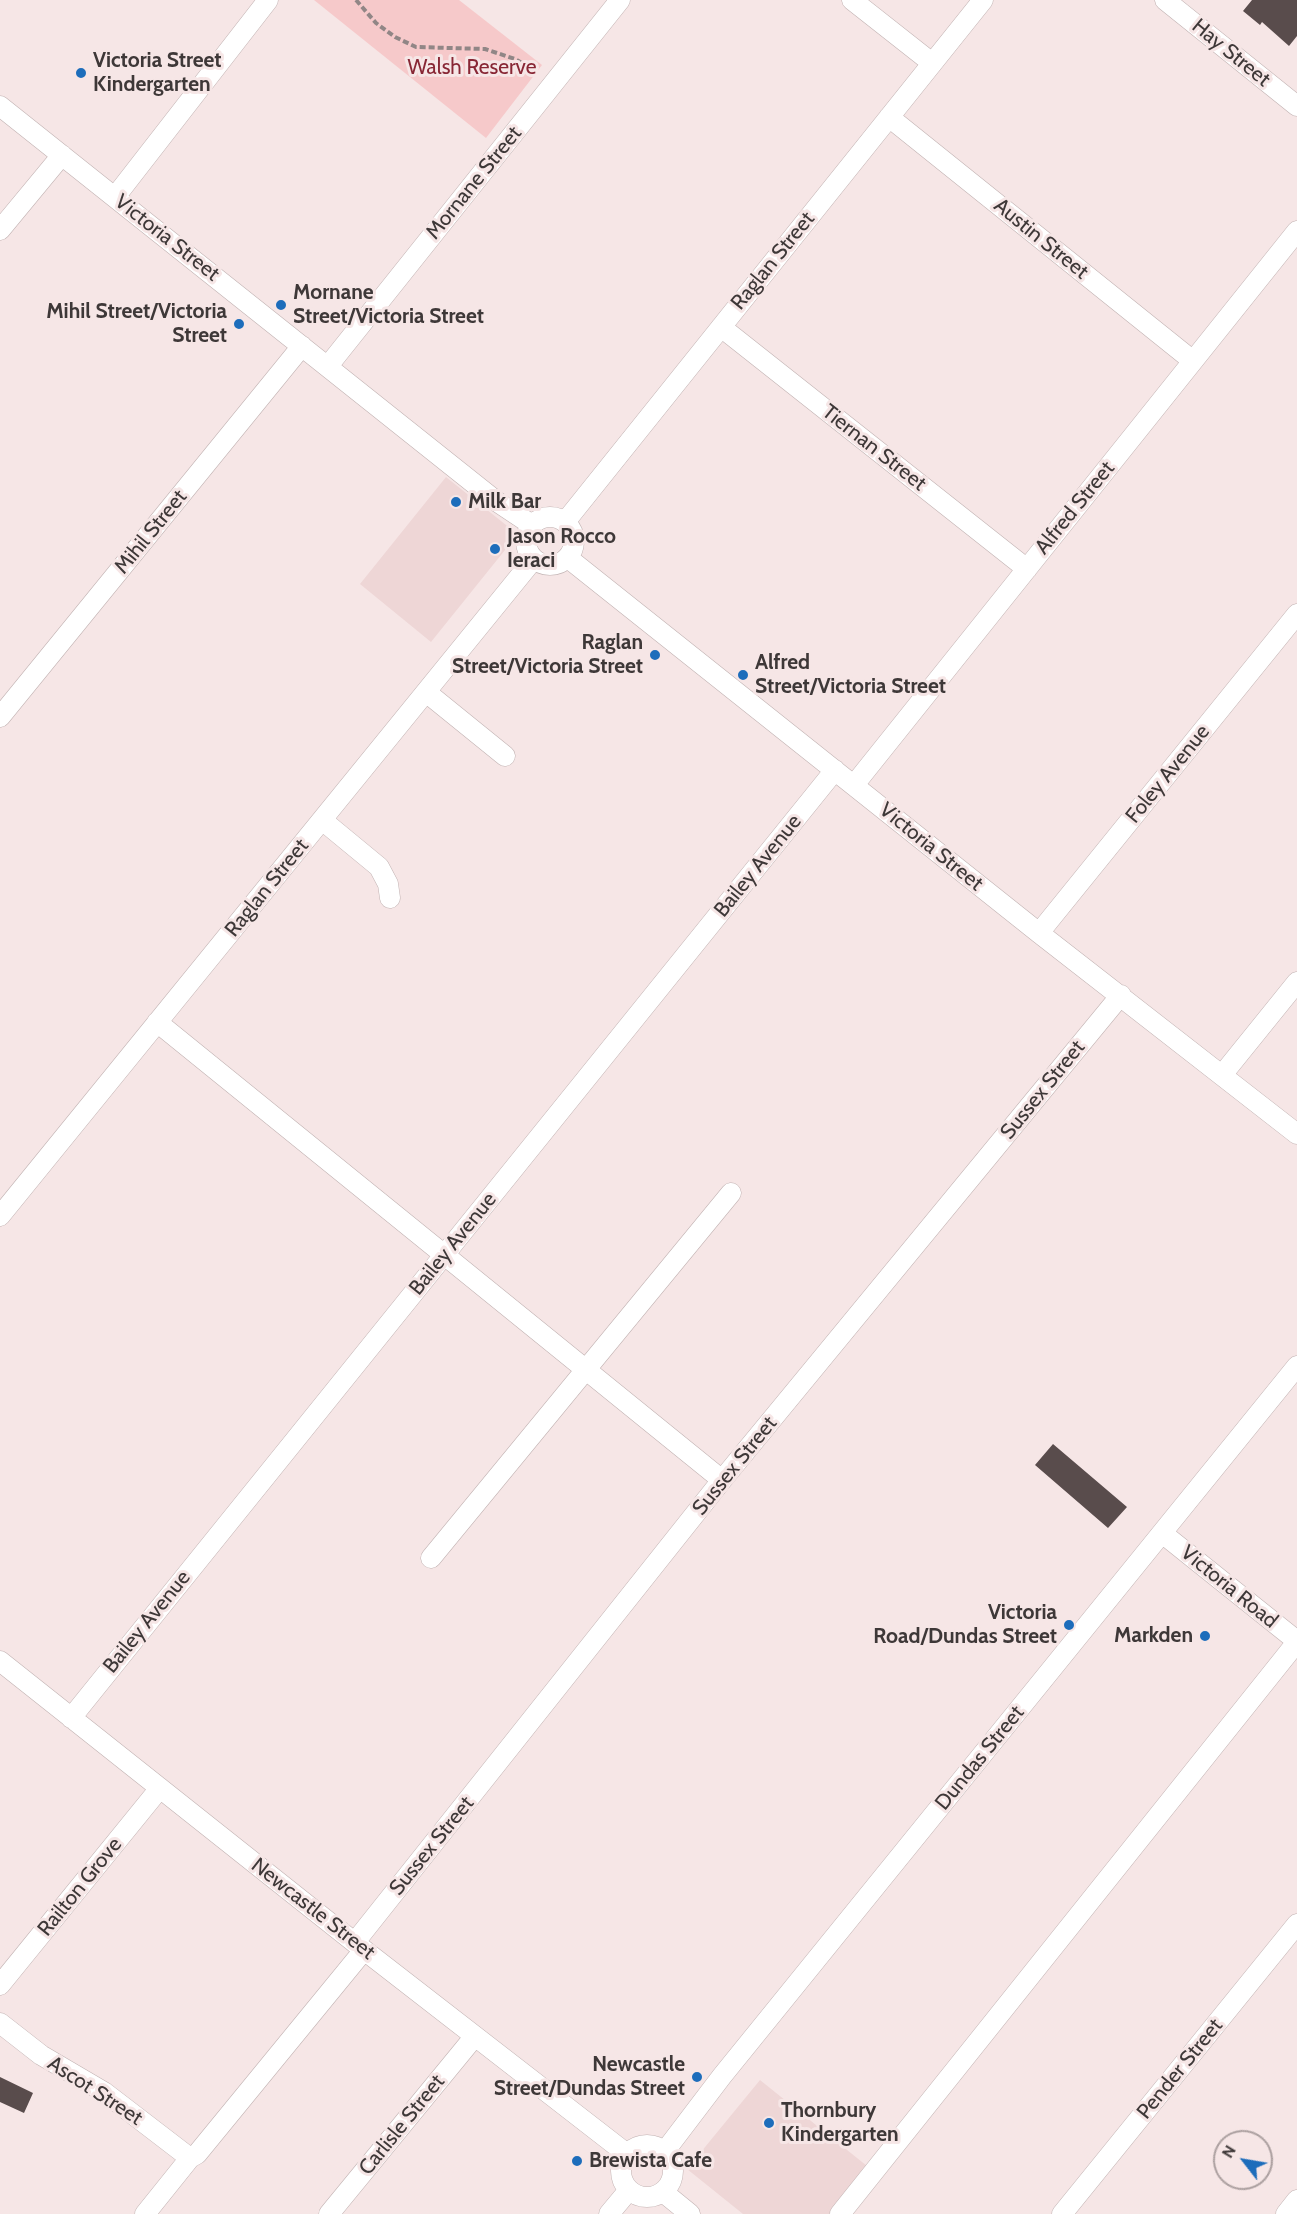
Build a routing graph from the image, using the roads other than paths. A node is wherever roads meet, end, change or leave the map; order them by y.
1 (268, 0) edge
2 (620, 0) edge
3 (852, 0) edge
4 (983, 0) edge
5 (1165, 0) edge
6 (932, 63) junction
7 (0, 106) edge
8 (1297, 106) edge
9 (889, 117) junction
10 (62, 155) junction
11 (115, 197) junction
12 (0, 230) edge
13 (1297, 231) edge
14 (721, 327) junction
15 (303, 346) junction
16 (1193, 361) junction
17 (328, 366) junction
18 (564, 522) junction
19 (532, 525) junction
20 (568, 558) junction
21 (533, 560) junction
22 (1027, 569) junction
23 (1297, 614) edge
24 (426, 692) junction
25 (0, 717) edge
26 (505, 756) dead end
27 (835, 770) junction
28 (854, 785) junction
29 (322, 820) junction
30 (390, 898) dead end
31 (1039, 933) junction
32 (1297, 982) edge
33 (1121, 995) junction
34 (157, 1022) junction
35 (1222, 1075) junction
36 (1297, 1134) edge
37 (732, 1192) dead end
38 (0, 1216) edge
39 (445, 1254) junction
40 (1297, 1366) edge
41 (584, 1370) junction
42 (723, 1480) junction
43 (1162, 1533) junction
44 (431, 1558) dead end
45 (1297, 1642) edge
46 (0, 1661) edge
47 (70, 1718) junction
48 (160, 1788) junction
49 (1297, 1924) edge
50 (359, 1946) junction
51 (0, 1985) edge
52 (0, 2024) edge
53 (476, 2036) junction
54 (665, 2151) junction
55 (627, 2154) junction
56 (190, 2158) junction
57 (629, 2190) junction
58 (663, 2192) junction
59 (1297, 2200) edge
60 (145, 2214) edge
61 (329, 2214) edge
62 (609, 2214) edge
63 (690, 2214) edge
64 (840, 2214) edge
65 (1062, 2214) edge
66 (1286, 2214) edge

1 - 11 street
2 - 17 street, Mornane Street
3 - 6 street
4 - 6 street, Raglan Street
5 - 8 street, Hay Street
6 - 9 street, Raglan Street
7 - 10 street, Victoria Street
9 - 14 street, Raglan Street
9 - 16 street, Austin Street
10 - 11 street, Victoria Street
10 - 12 street
11 - 15 street, Victoria Street
13 - 16 street, Alfred Street
14 - 18 street, Raglan Street
14 - 22 street, Tiernan Street
15 - 17 street, Victoria Street
15 - 25 street, Mihil Street
16 - 22 street, Alfred Street
17 - 19 street, Victoria Street
18 - 19 street
18 - 20 street
19 - 21 street
20 - 21 street
20 - 27 street, Victoria Street
21 - 24 street, Raglan Street
22 - 28 street, Alfred Street
23 - 31 street, Foley Avenue
24 - 26 street
24 - 29 street, Raglan Street
27 - 28 street, Victoria Street
27 - 39 street, Bailey Avenue
28 - 31 street, Victoria Street
29 - 30 street
29 - 34 street, Raglan Street
31 - 33 street, Victoria Street
32 - 35 street
33 - 35 street, Victoria Street
33 - 42 street, Sussex Street
34 - 38 street, Raglan Street
34 - 39 street
35 - 36 street, Victoria Street
37 - 41 street
39 - 41 street
39 - 47 street, Bailey Avenue
40 - 43 street, Dundas Street
41 - 42 street
41 - 44 street
42 - 50 street, Sussex Street
43 - 45 street, Victoria Road
43 - 54 street, Dundas Street
45 - 64 street
46 - 47 street, Newcastle Street
47 - 48 street, Newcastle Street
48 - 50 street, Newcastle Street
48 - 51 street, Railton Grove
49 - 65 street, Pender Street
50 - 53 street, Newcastle Street
50 - 56 street, Sussex Street
52 - 56 street, Ascot Street
53 - 55 street, Newcastle Street
53 - 61 street, Carlisle Street
54 - 55 street
54 - 58 street
55 - 57 street
56 - 60 street, Sussex Street
57 - 58 street
57 - 62 street
58 - 63 street
59 - 66 street

